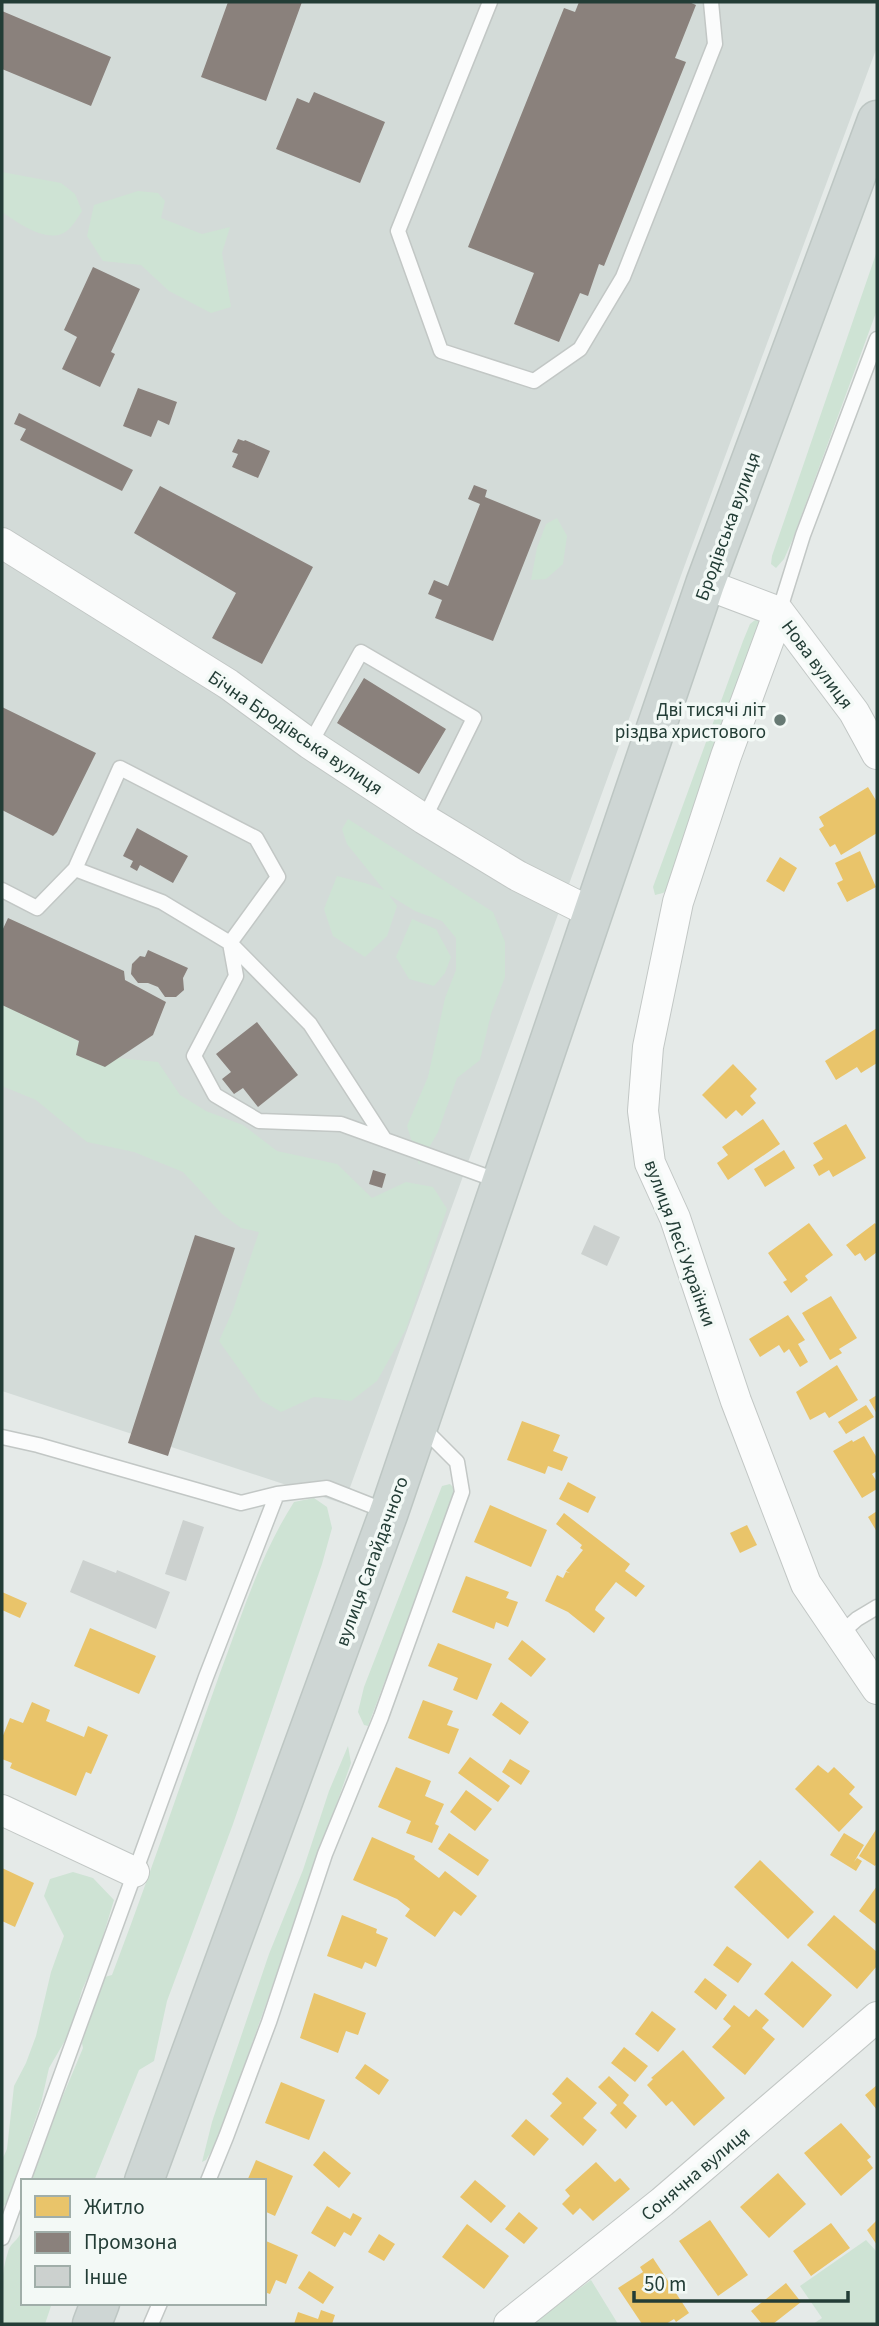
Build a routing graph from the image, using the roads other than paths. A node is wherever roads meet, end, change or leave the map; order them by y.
1 (491, 2) edge
2 (711, 2) edge
3 (877, 120) edge
4 (877, 339) edge
5 (2, 543) edge
6 (705, 584) junction
7 (779, 612) junction
8 (310, 744) junction
9 (877, 754) edge
10 (424, 819) junction
11 (75, 869) junction
12 (2, 890) edge
13 (590, 925) junction
14 (230, 943) junction
15 (385, 1140) junction
16 (500, 1182) junction
17 (420, 1424) junction
18 (2, 1437) edge
19 (277, 1494) junction
20 (389, 1512) junction
21 (877, 1607) edge
22 (840, 1634) junction
23 (877, 1689) edge
24 (2, 1810) edge
25 (134, 1872) junction
26 (877, 2017) edge
27 (23, 2179) edge
28 (145, 2179) edge
29 (209, 2179) edge
30 (21, 2185) edge
31 (2, 2238) edge
32 (99, 2305) edge
33 (158, 2305) edge
34 (92, 2324) edge
35 (151, 2324) edge
36 (509, 2324) edge

1 - 2 lane
3 - 6 main road, Бродівська вулиця
4 - 7 lane
5 - 8 street, Бічна Бродівська вулиця
6 - 7 street
6 - 13 main road, Бродівська вулиця
7 - 9 street, Нова вулиця
7 - 22 street, вулиця Лесі Українки
8 - 10 street, Бічна Бродівська вулиця
8 - 10 lane
10 - 13 street, Бічна Бродівська вулиця
11 - 12 lane
11 - 14 lane
11 - 14 lane
13 - 16 main road, вулиця Сагайдачного
14 - 15 lane
14 - 15 lane
15 - 16 lane
16 - 17 main road, вулиця Сагайдачного
17 - 20 main road, вулиця Сагайдачного
17 - 29 lane
18 - 19 lane
19 - 20 lane
19 - 25 lane
20 - 28 main road, вулиця Сагайдачного
21 - 22 lane
22 - 23 street, вулиця Лесі Українки
24 - 25 street
25 - 27 lane
26 - 36 street, Сонячна вулиця
30 - 31 lane
32 - 34 main road
33 - 35 lane

